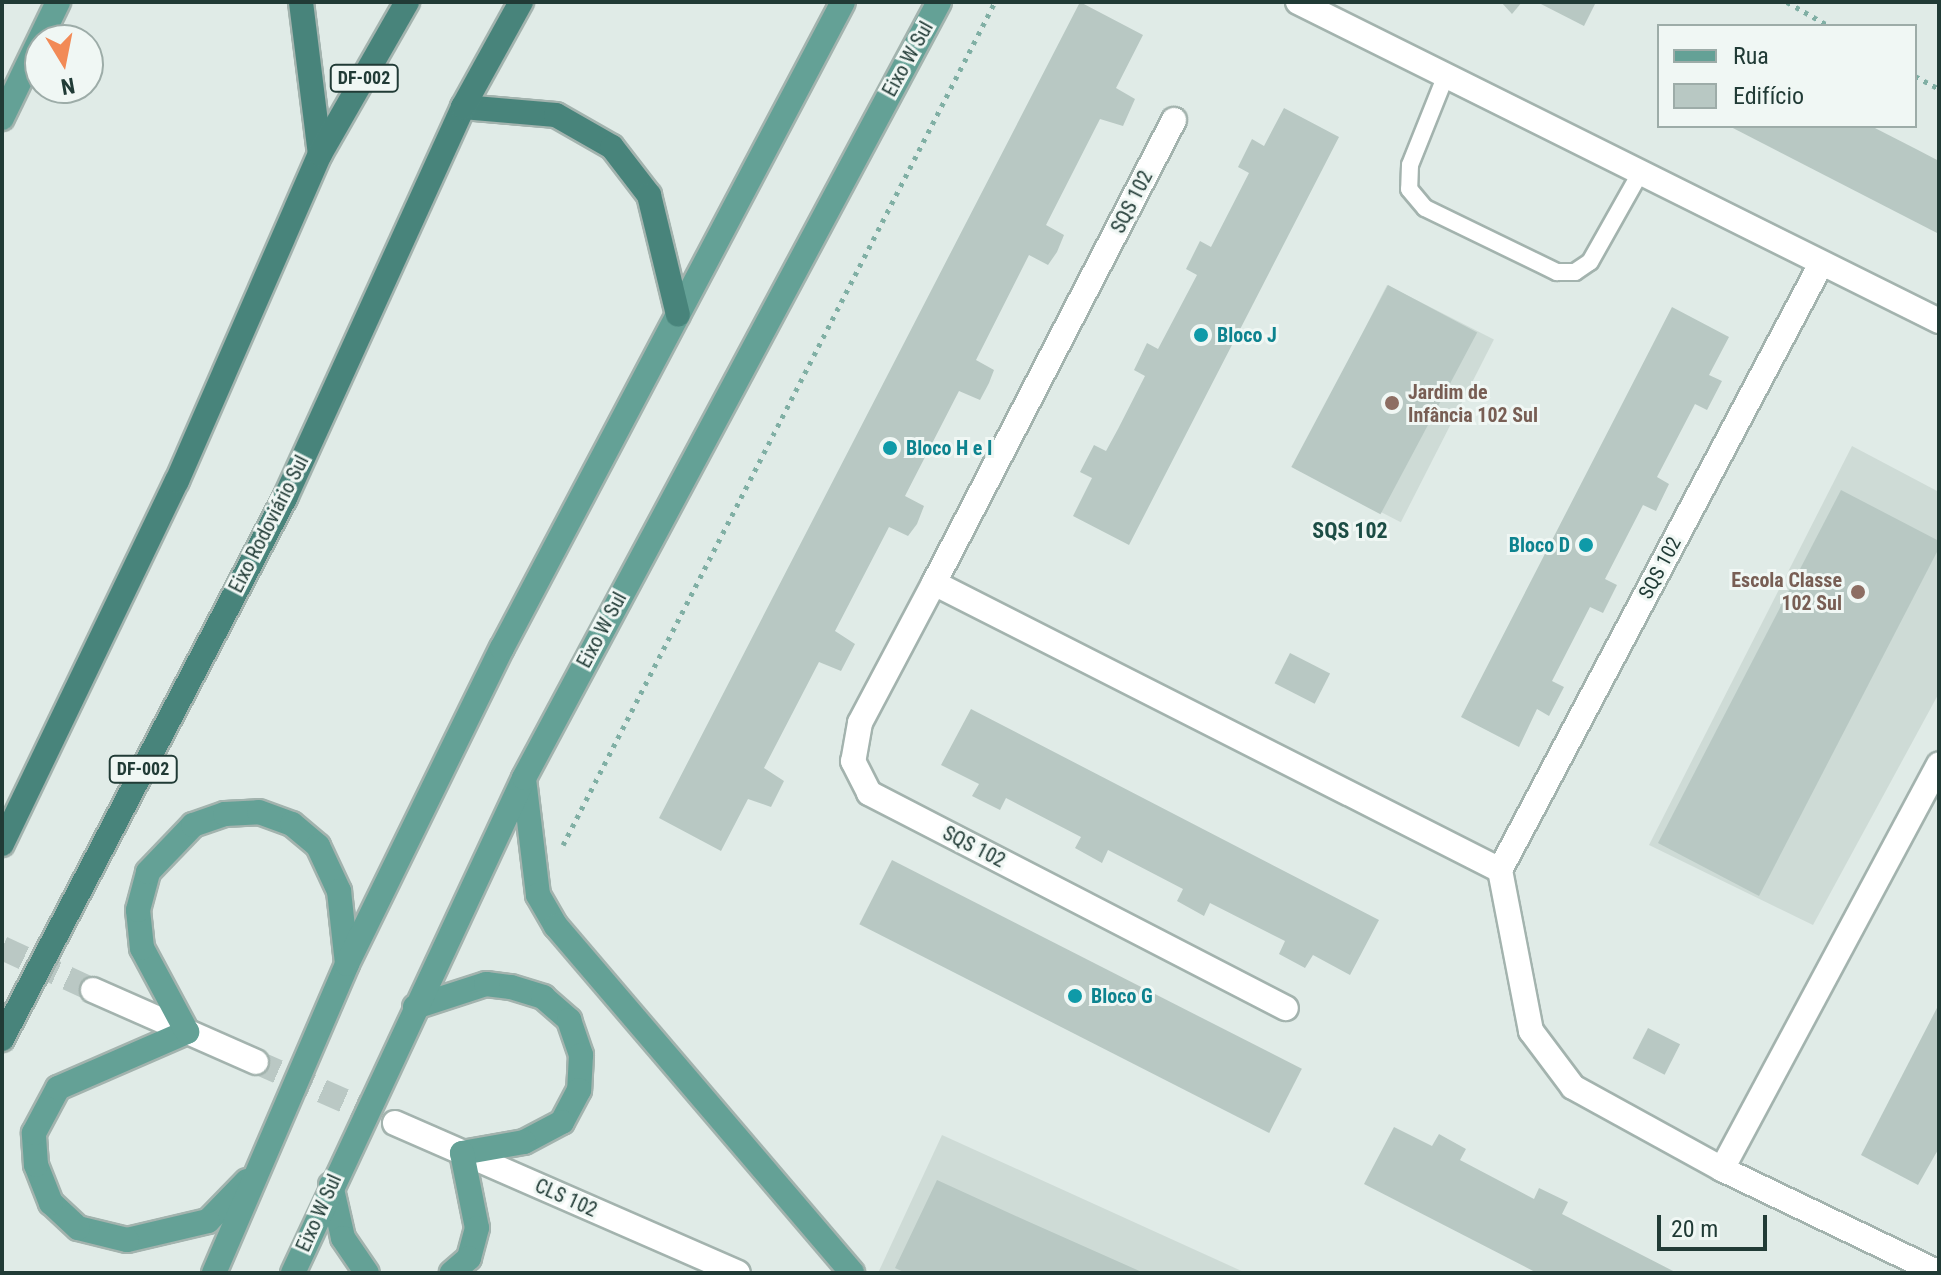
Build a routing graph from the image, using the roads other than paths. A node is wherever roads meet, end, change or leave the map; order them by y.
1 (58, 2) edge
2 (301, 2) edge
3 (407, 2) edge
4 (521, 2) edge
5 (843, 2) edge
6 (939, 2) edge
7 (1298, 2) edge
8 (1446, 75) junction
9 (463, 107) junction
10 (2, 118) edge
11 (1174, 120) dead end
12 (320, 154) junction
13 (1639, 175) junction
14 (1820, 266) junction
15 (678, 315) junction
16 (1939, 321) edge
17 (934, 583) junction
18 (1939, 764) edge
19 (524, 778) junction
20 (2, 844) edge
21 (1500, 870) junction
22 (347, 964) junction
23 (93, 990) tunnel mouth
24 (415, 1007) junction
25 (1286, 1008) dead end
26 (187, 1032) junction
27 (2, 1039) edge
28 (256, 1062) tunnel mouth
29 (395, 1123) tunnel mouth
30 (462, 1153) junction
31 (1722, 1169) junction
32 (254, 1174) junction
33 (331, 1185) junction
34 (214, 1273) edge
35 (293, 1273) edge
36 (367, 1273) edge
37 (452, 1273) edge
38 (738, 1273) edge
39 (852, 1273) edge
40 (1939, 1273) edge

1 - 10 main road
2 - 12 highway
3 - 12 highway, DF-002
4 - 9 highway, Eixo Rodoviário Sul / DF-002
5 - 15 main road
6 - 19 main road, Eixo W Sul
7 - 8 street
8 - 13 street
8 - 13 lane
9 - 15 highway
9 - 27 highway, Eixo Rodoviário Sul / DF-002
11 - 17 street, SQS 102
12 - 20 highway, DF-002
13 - 14 street
14 - 16 street
14 - 21 street, SQS 102
15 - 22 main road
17 - 21 street
17 - 25 street, SQS 102
18 - 31 street
19 - 24 main road, Eixo W Sul
19 - 39 main road
21 - 31 street
22 - 26 main road
22 - 32 main road
23 - 26 street
24 - 30 main road
24 - 33 main road, Eixo W Sul
26 - 28 street
26 - 32 main road
29 - 30 street, CLS 102
30 - 37 main road
30 - 38 street, CLS 102
31 - 40 street
32 - 34 main road
33 - 35 main road, Eixo W Sul
33 - 36 main road

